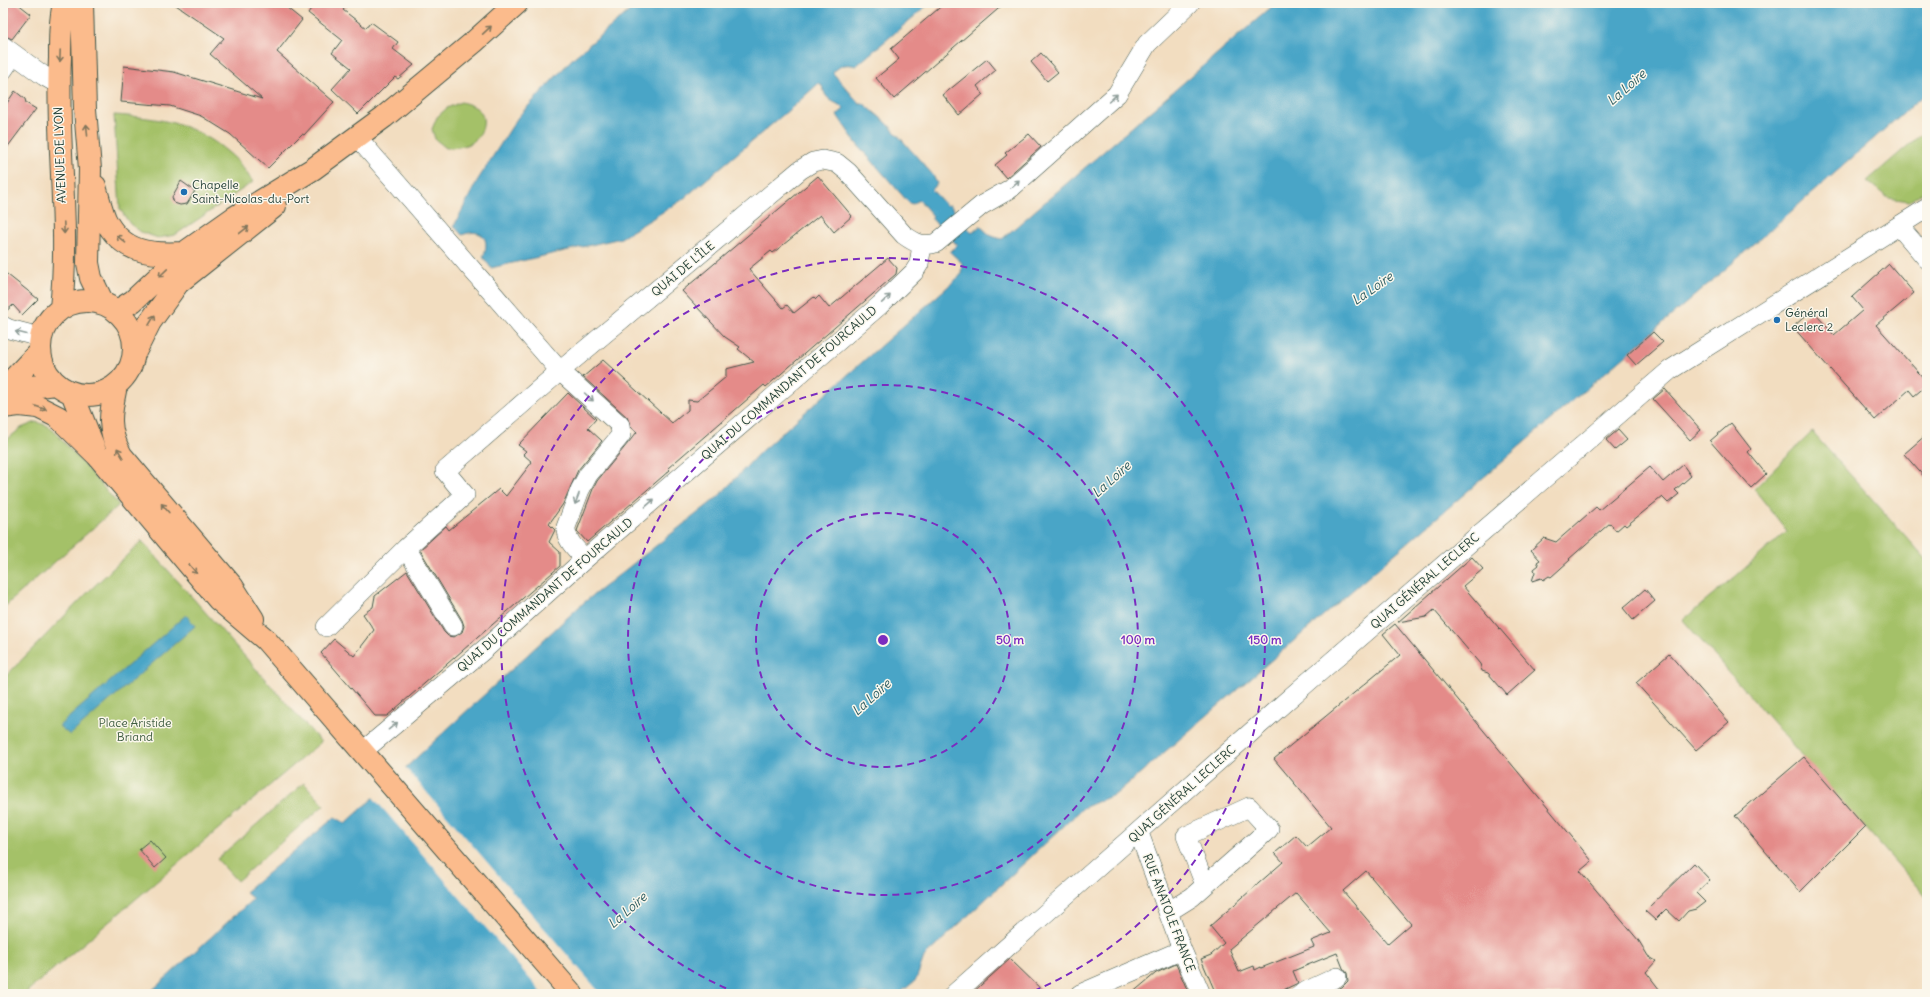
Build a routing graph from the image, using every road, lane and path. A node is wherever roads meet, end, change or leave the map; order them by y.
1 (64, 3) edge
2 (82, 3) edge
3 (517, 3) edge
4 (1190, 3) edge
5 (8, 50) edge
6 (3, 70) edge
7 (58, 84) junction
8 (356, 137) junction
9 (90, 169) junction
10 (298, 179) junction
11 (1927, 208) edge
12 (1899, 226) junction
13 (922, 245) junction
14 (184, 253) junction
15 (1927, 259) edge
16 (110, 307) junction
17 (61, 308) junction
18 (3, 326) edge
19 (40, 345) junction
20 (134, 354) junction
21 (560, 371) junction
22 (116, 386) junction
23 (64, 389) junction
24 (3, 390) edge
25 (3, 396) edge
26 (3, 407) edge
27 (97, 455) junction
28 (141, 494) junction
29 (406, 548) junction
30 (585, 559) junction
31 (453, 626) dead end
32 (326, 627) dead end
33 (363, 751) junction
34 (1139, 833) junction
35 (1204, 885) dead end
36 (1168, 912) junction
37 (1182, 950) junction
38 (1337, 978) dead end
39 (572, 994) edge
40 (954, 994) edge
41 (1080, 994) edge
42 (1201, 994) edge
43 (1300, 994) edge

1 -> 7 main road, AVENUE DE LYON
9 -> 2 main road
8 -> 3 main road
13 -> 4 street
5 - 6 street
5 - 7 street
7 -> 17 main road, AVENUE DE LYON
8 - 10 main road
8 - 21 street
14 -> 9 main road
9 - 16 main road
10 - 14 main road
20 -> 10 main road
11 - 12 street, QUAI GÉNÉRAL LECLERC
12 - 15 street
12 - 34 street, QUAI GÉNÉRAL LECLERC
13 - 21 street, QUAI DE L'ÎLE
30 -> 13 street, QUAI DU COMMANDANT DE FOURCAULD
14 -> 16 main road
16 - 17 main road
16 - 20 main road
17 - 19 main road
19 -> 18 street
19 - 23 main road
19 - 24 main road
20 - 22 main road
21 - 29 street, QUAI DE L'ÎLE
21 -> 30 street
22 - 23 main road
28 -> 22 main road
23 - 25 main road
23 - 27 main road
26 -> 27 main road
27 - 28 main road
28 - 33 main road
29 - 31 street
29 - 32 street
33 -> 30 street, QUAI DU COMMANDANT DE FOURCAULD
33 - 39 main road
34 - 36 street, RUE ANATOLE FRANCE
34 - 40 street, QUAI GÉNÉRAL LECLERC
35 - 36 street
36 - 37 street, RUE ANATOLE FRANCE
37 - 41 street
37 - 42 street, RUE ANATOLE FRANCE
38 - 43 street

